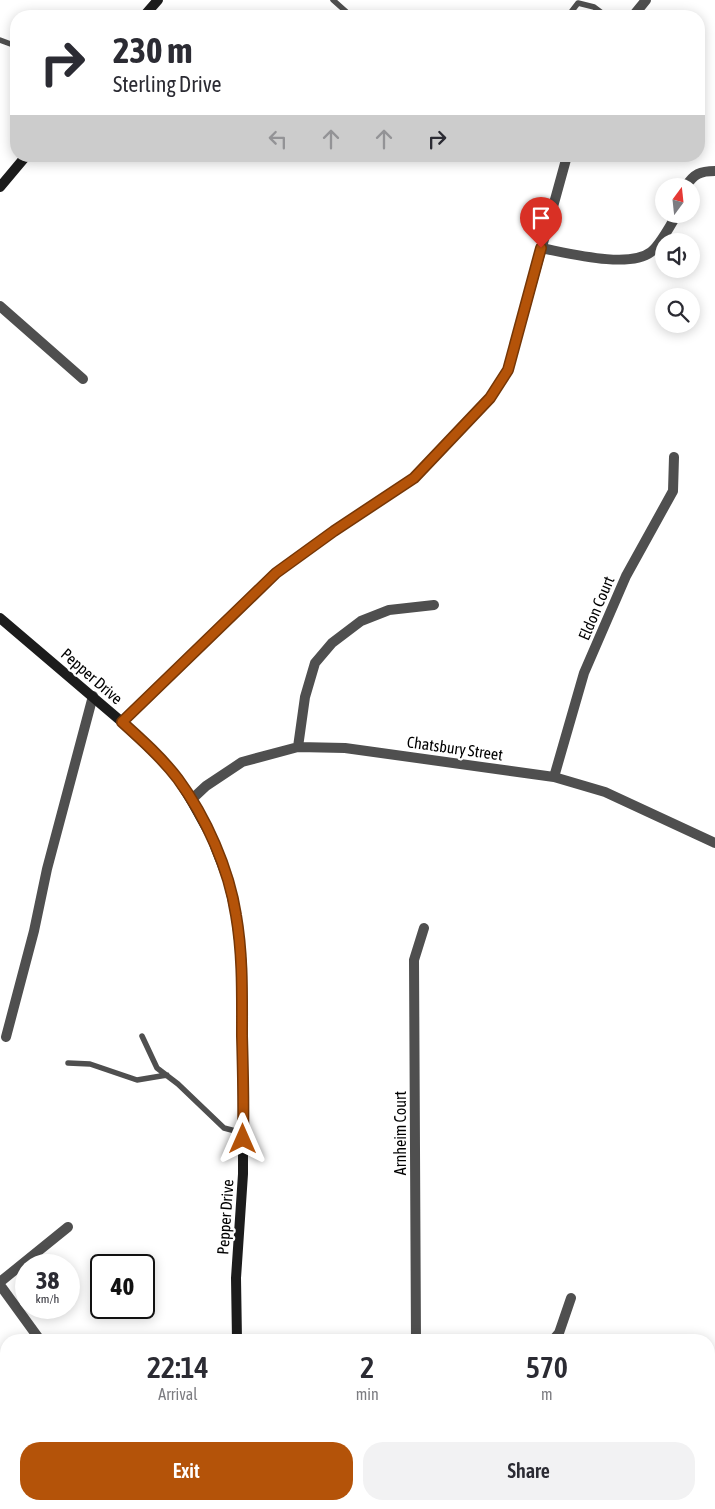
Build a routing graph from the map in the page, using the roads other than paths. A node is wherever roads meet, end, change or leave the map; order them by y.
1 (158, 0) edge
2 (333, 0) edge
3 (646, 0) edge
4 (149, 10) edge
5 (344, 10) edge
6 (573, 10) edge
7 (598, 10) edge
8 (638, 10) edge
9 (21, 162) edge
10 (565, 162) edge
11 (715, 172) edge
12 (692, 178) edge
13 (0, 187) edge
14 (671, 223) edge
15 (541, 248) junction
16 (0, 306) edge
17 (83, 379) dead end
18 (674, 457) dead end
19 (434, 605) dead end
20 (0, 618) edge
21 (93, 696) junction
22 (122, 722) junction
23 (298, 747) junction
24 (554, 777) junction
25 (191, 800) junction
26 (715, 843) edge
27 (424, 928) dead end
28 (6, 1036) dead end
29 (142, 1036) dead end
30 (68, 1062) dead end
31 (167, 1076) junction
32 (243, 1133) junction
33 (68, 1228) dead end
34 (0, 1283) edge
35 (571, 1298) dead end
36 (36, 1334) edge
37 (237, 1334) edge
38 (416, 1334) edge
39 (558, 1334) edge

1 - 4 street
2 - 5 lane
3 - 8 street
6 - 7 lane
9 - 13 street
10 - 15 street
11 - 12 street
14 - 15 street
15 - 22 street
16 - 17 street
18 - 24 street, Eldon Court
19 - 23 street
20 - 21 street, Pepper Drive
21 - 22 street, Pepper Drive
21 - 28 street
22 - 25 street, Pepper Drive
23 - 24 street, Chatsbury Street
23 - 25 street, Chatsbury Street
24 - 26 street, Chatsbury Street
25 - 32 street, Pepper Drive
27 - 38 street, Arnheim Court
29 - 31 lane
30 - 31 lane
31 - 32 lane
32 - 37 street, Pepper Drive
33 - 34 street
34 - 36 street
35 - 39 street

